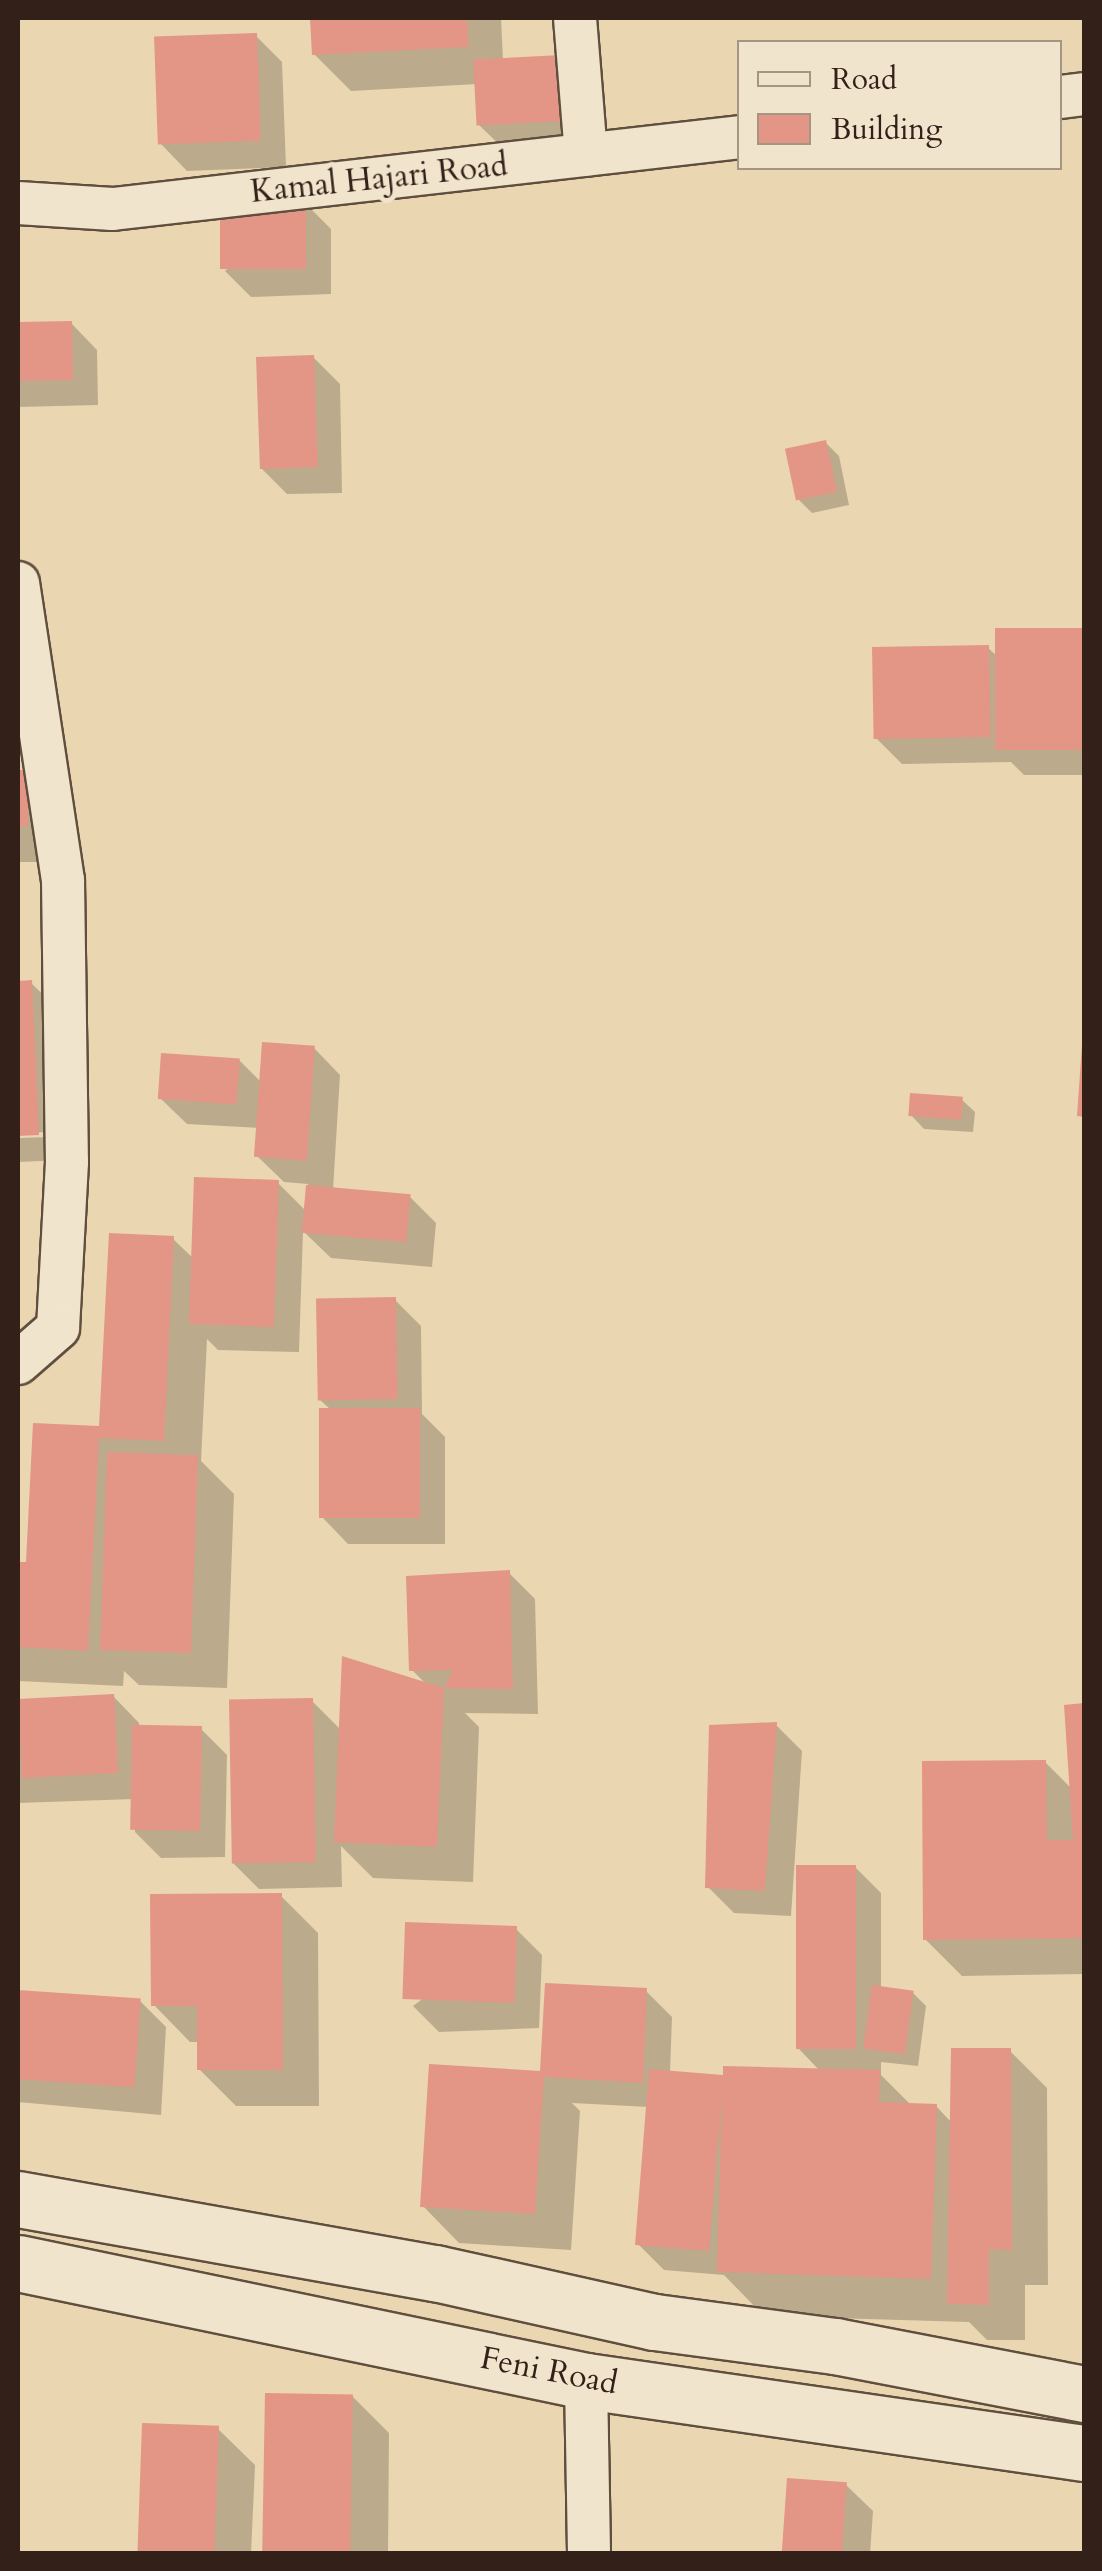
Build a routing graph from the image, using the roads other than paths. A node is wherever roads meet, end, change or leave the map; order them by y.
1 (575, 18) edge
2 (737, 136) edge
3 (586, 155) junction
4 (18, 204) edge
5 (18, 584) edge
6 (18, 1363) edge
7 (18, 2199) edge
8 (18, 2263) edge
9 (586, 2380) junction
10 (1084, 2394) edge
11 (1084, 2453) edge
12 (589, 2554) edge

1 - 3 street
2 - 3 street, Kamal Hajari Road
3 - 4 street, Kamal Hajari Road
5 - 6 street
7 - 10 main road
8 - 9 main road, Feni Road
9 - 11 main road, Feni Road
9 - 12 street

